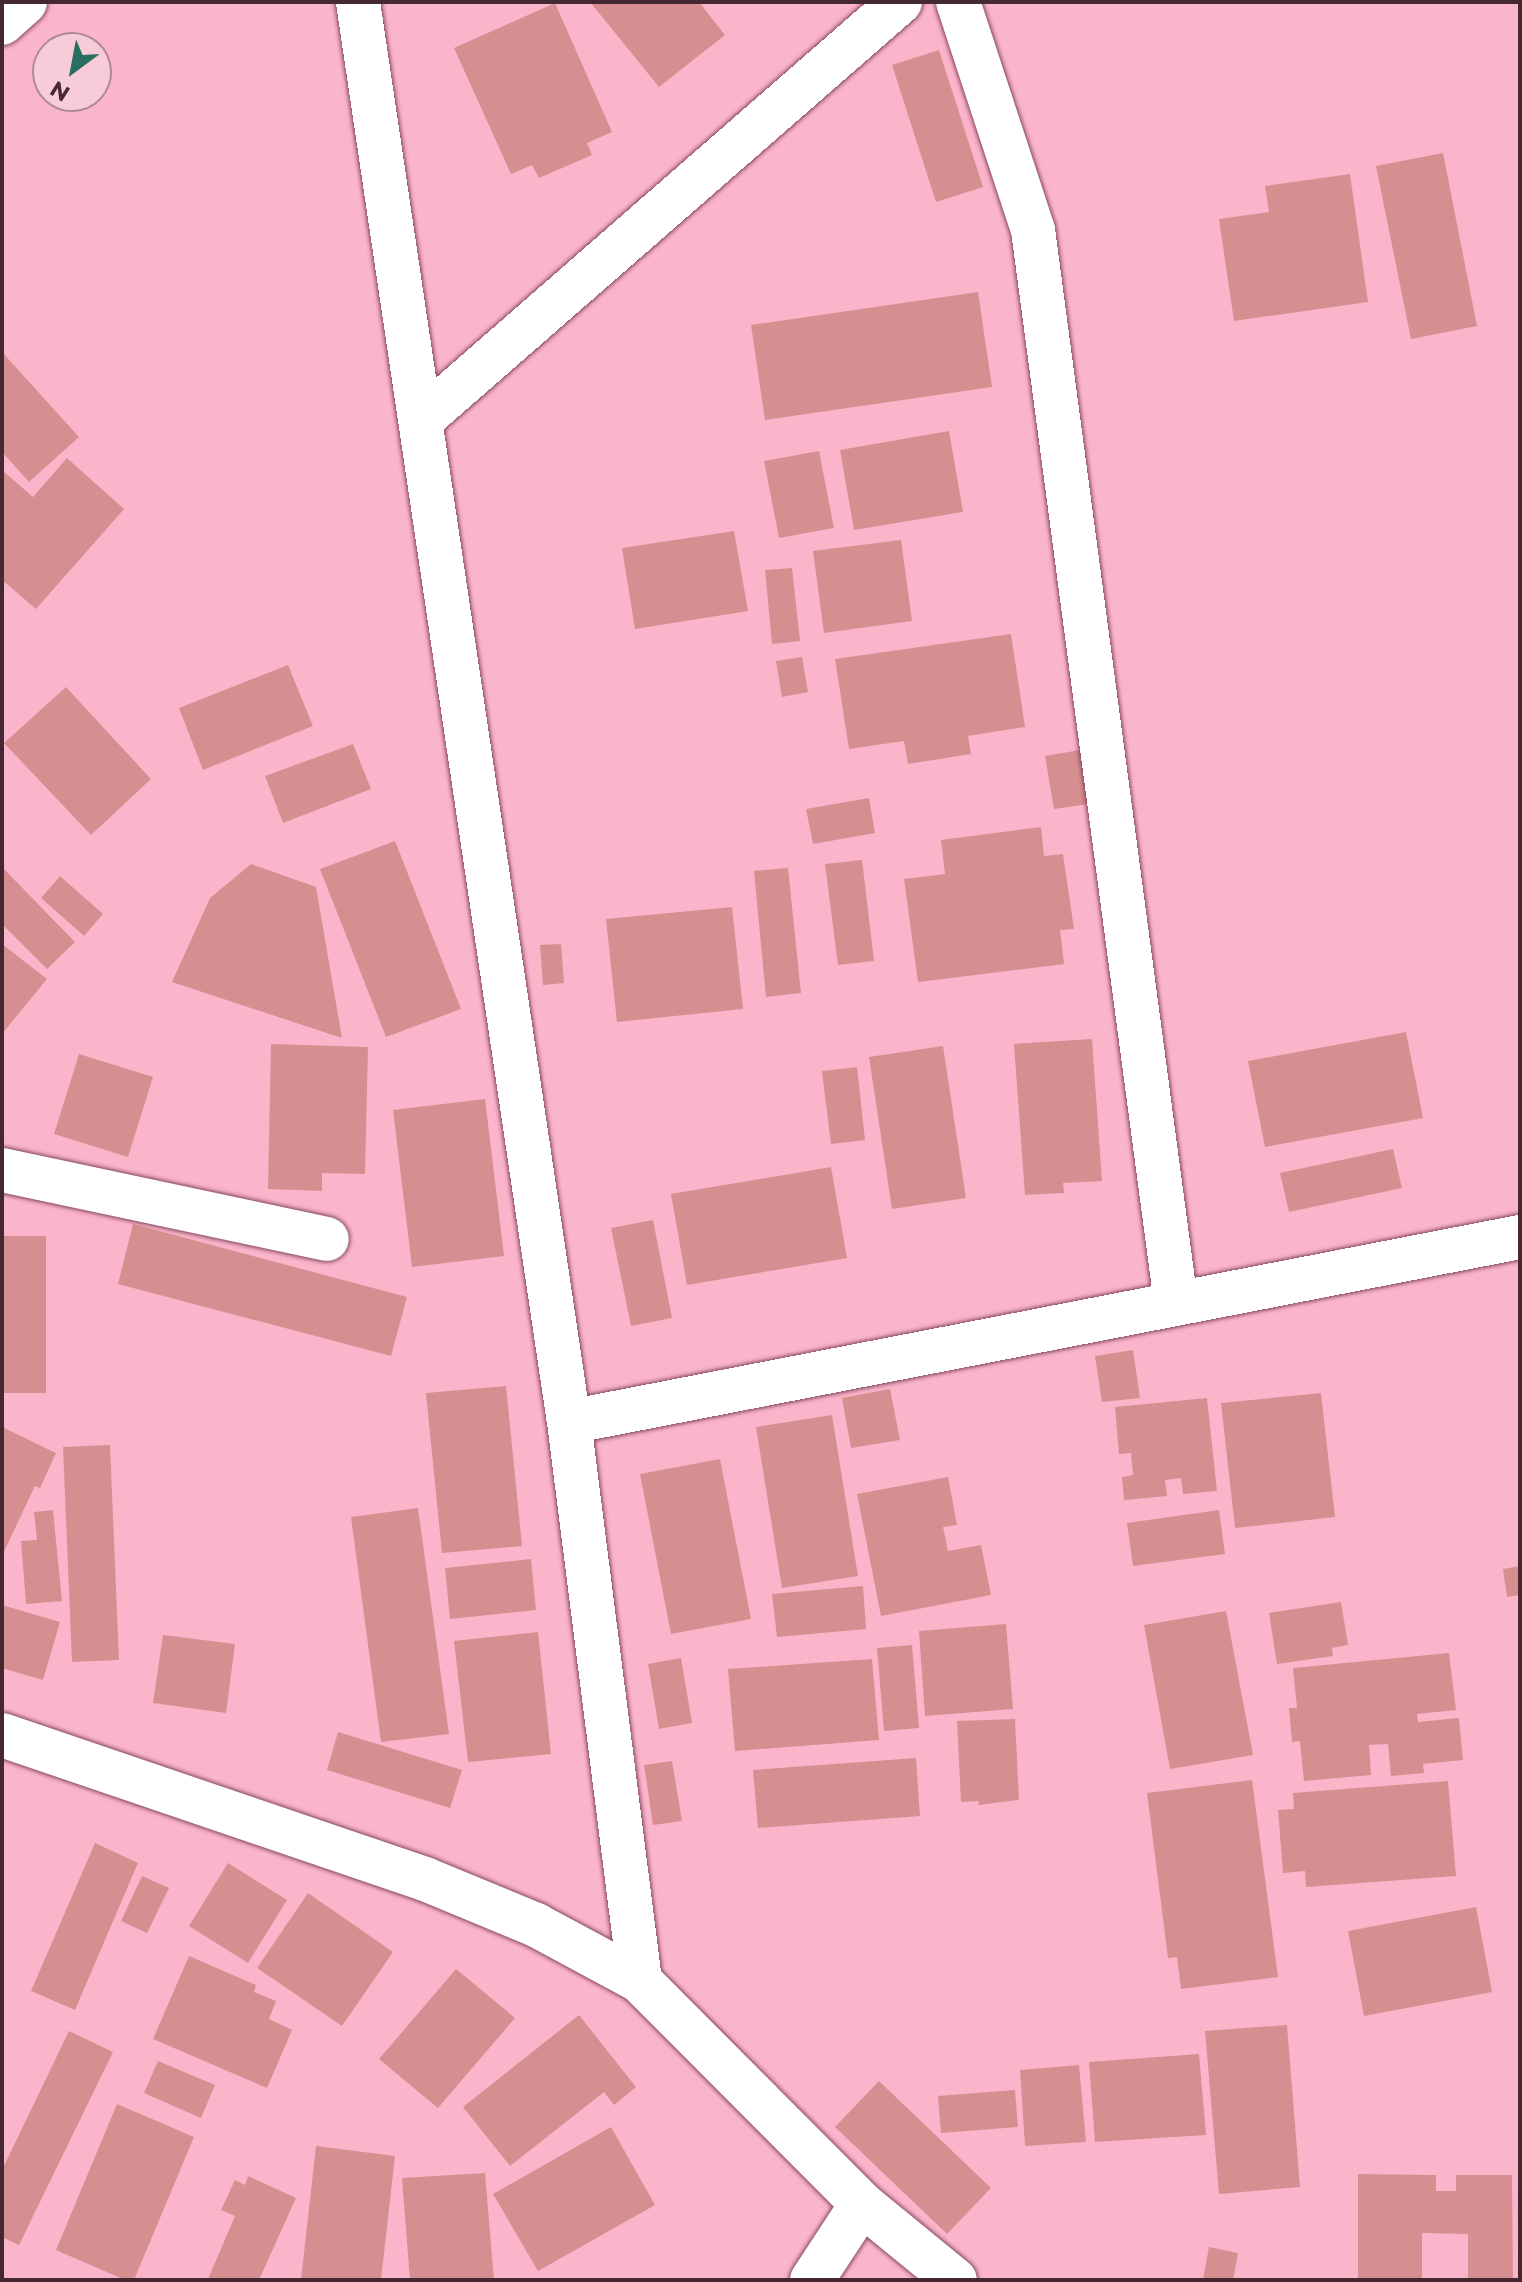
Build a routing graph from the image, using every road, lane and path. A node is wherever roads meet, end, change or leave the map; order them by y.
1 (25, 2) edge
2 (358, 2) edge
3 (900, 2) edge
4 (958, 2) edge
5 (2, 23) edge
6 (421, 420) junction
7 (2, 1170) edge
8 (1520, 1237) edge
9 (327, 1239) dead end
10 (1176, 1303) junction
11 (569, 1422) junction
12 (2, 1735) edge
13 (640, 1981) junction
14 (862, 2204) junction
15 (812, 2280) edge
16 (955, 2280) edge

1 - 5 street
2 - 6 street
3 - 6 street
4 - 10 street
6 - 11 street
7 - 9 street
8 - 10 street
10 - 11 street
11 - 13 street
12 - 13 street
13 - 14 street
14 - 15 street
14 - 16 street

